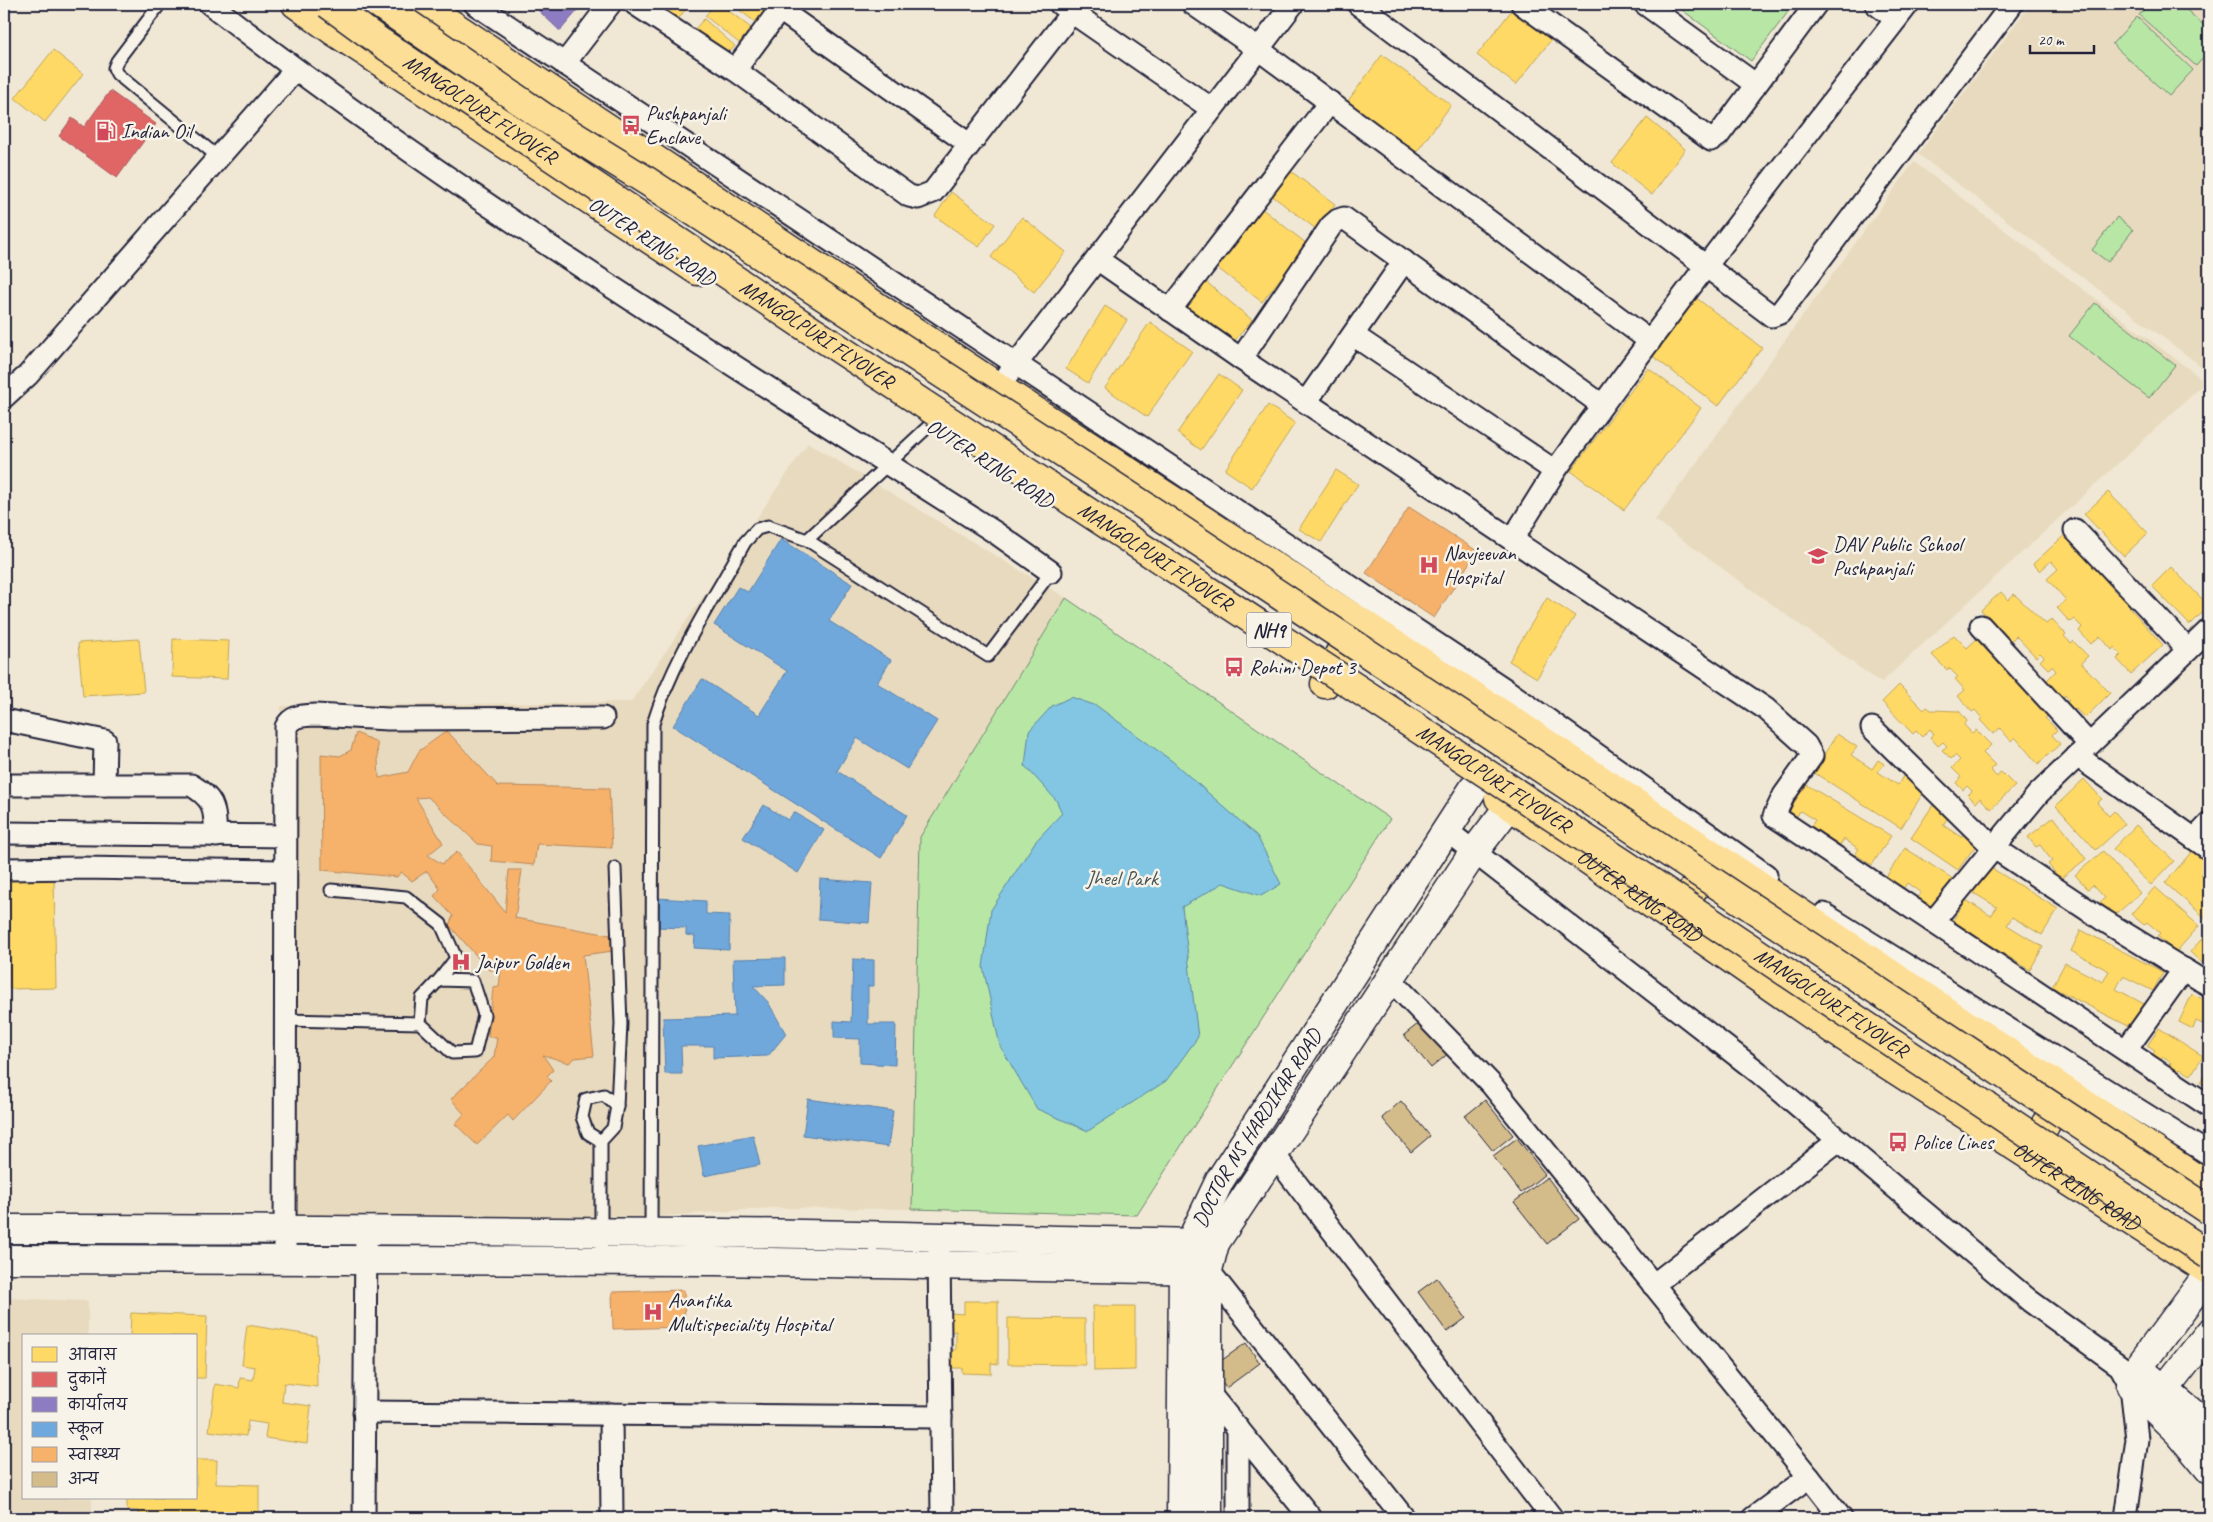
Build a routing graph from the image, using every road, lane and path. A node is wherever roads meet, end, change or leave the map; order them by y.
1 (160, 4) edge
2 (210, 4) edge
3 (296, 4) edge
4 (328, 4) edge
5 (379, 4) edge
6 (421, 4) edge
7 (475, 4) edge
8 (610, 4) edge
9 (635, 4) edge
10 (1193, 4) edge
11 (1293, 4) edge
12 (1358, 4) edge
13 (1522, 4) edge
14 (1645, 4) edge
15 (1816, 4) edge
16 (1876, 4) edge
17 (2012, 4) edge
18 (782, 7) edge
19 (1066, 8) edge
20 (1902, 11) edge
21 (1258, 49) junction
22 (564, 64) junction
23 (295, 70) junction
24 (734, 70) junction
25 (1755, 84) junction
26 (1330, 102) junction
27 (1212, 109) junction
28 (969, 144) junction
29 (218, 157) junction
30 (1097, 259) junction
31 (1404, 261) junction
32 (1705, 268) junction
33 (1170, 310) junction
34 (1353, 335) junction
35 (1650, 341) junction
36 (1242, 359) junction
37 (1015, 364) junction
38 (998, 387) junction
39 (4, 397) edge
40 (1306, 402) junction
41 (1602, 404) junction
42 (931, 424) junction
43 (890, 465) junction
44 (1555, 472) junction
45 (2075, 530) dead end
46 (807, 540) junction
47 (1512, 540) junction
48 (1051, 572) joint
49 (1356, 619) junction
50 (1981, 626) dead end
51 (2209, 630) edge
52 (2188, 650) junction
53 (1325, 684) junction
54 (603, 718) dead end
55 (4, 720) edge
56 (1872, 728) dead end
57 (2083, 750) junction
58 (1477, 783) junction
59 (104, 784) junction
60 (4, 785) edge
61 (1510, 805) junction
62 (1447, 831) junction
63 (4, 833) edge
64 (216, 836) junction
65 (285, 836) junction
66 (2204, 837) edge
67 (1993, 847) junction
68 (1474, 852) junction
69 (1716, 858) junction
70 (614, 868) dead end
71 (4, 869) edge
72 (285, 871) junction
73 (331, 890) dead end
74 (1672, 918) junction
75 (1933, 922) junction
76 (2184, 969) junction
77 (1390, 979) junction
78 (439, 980) junction
79 (2209, 985) edge
80 (285, 1020) junction
81 (420, 1023) junction
82 (2126, 1050) junction
83 (2064, 1090) junction
84 (617, 1106) junction
85 (2209, 1106) edge
86 (1840, 1140) junction
87 (601, 1141) junction
88 (1273, 1153) junction
89 (2209, 1154) edge
90 (2029, 1155) junction
91 (2209, 1187) edge
92 (2209, 1210) edge
93 (284, 1228) junction
94 (4, 1229) edge
95 (366, 1232) junction
96 (600, 1233) junction
97 (651, 1234) junction
98 (939, 1237) junction
99 (1203, 1243) junction
100 (2209, 1255) edge
101 (4, 1259) edge
102 (285, 1260) junction
103 (365, 1260) junction
104 (601, 1261) junction
105 (939, 1265) junction
106 (1195, 1269) junction
107 (2209, 1272) edge
108 (1653, 1285) junction
109 (2209, 1335) edge
110 (2129, 1373) junction
111 (1208, 1392) junction
112 (2160, 1398) junction
113 (364, 1412) junction
114 (611, 1414) junction
115 (941, 1417) junction
116 (1238, 1428) junction
117 (2209, 1431) edge
118 (2137, 1439) junction
119 (2209, 1469) edge
120 (1809, 1477) junction
121 (1292, 1495) junction
122 (364, 1518) edge
123 (612, 1518) edge
124 (942, 1518) edge
125 (1181, 1518) edge
126 (1208, 1518) edge
127 (1238, 1518) edge
128 (1293, 1518) edge
129 (1311, 1518) edge
130 (1404, 1518) edge
131 (1552, 1518) edge
132 (1753, 1518) edge
133 (1841, 1518) edge
134 (2126, 1518) edge

1 - 29 lane
2 - 23 street
3 - 42 main road, OUTER RING ROAD
4 - 100 main road, MANGOLPURI FLYOVER / NH9, bridge
5 - 92 main road, MANGOLPURI FLYOVER / NH9, bridge
6 - 38 main road
7 - 22 street
8 - 22 street
9 - 24 street
10 - 21 street
11 - 21 street
12 - 32 street
13 - 25 street
14 - 25 street
15 - 25 street
16 - 20 street
17 - 32 street
18 - 24 street
18 - 28 street
19 - 27 street
19 - 28 street
20 - 32 street
21 - 26 street
21 - 27 street
22 - 37 street
23 - 29 street
23 - 43 street
24 - 28 street
26 - 33 street
26 - 35 street
27 - 30 street
29 - 39 street
30 - 33 street
30 - 37 street
31 - 34 street
31 - 36 street
31 - 41 street
32 - 35 street
33 - 36 street
34 - 40 street
34 - 44 street
35 - 41 street
36 - 40 street
37 - 38 street
37 - 89 street
38 - 49 main road
40 - 47 street
41 - 44 street
42 - 43 lane
42 - 53 main road, OUTER RING ROAD
43 - 46 lane
43 - 48 street
44 - 47 street
45 - 52 street
46 - 48 lane
46 - 97 lane
47 - 75 street
49 - 53 main road
49 - 69 main road
50 - 57 street
51 - 52 street
52 - 57 street
53 - 58 main road, OUTER RING ROAD
54 - 65 street
55 - 59 street
56 - 67 street
57 - 66 street
57 - 67 street
58 - 61 main road, OUTER RING ROAD
58 - 62 street, DOCTOR NS HARDIKAR ROAD
59 - 60 street
59 - 64 street
61 - 68 street, DOCTOR NS HARDIKAR ROAD
61 - 74 main road, OUTER RING ROAD
62 - 68 street
62 - 99 street, DOCTOR NS HARDIKAR ROAD
63 - 64 street
64 - 65 street
65 - 72 street
67 - 75 street
67 - 76 street
68 - 77 street, DOCTOR NS HARDIKAR ROAD
68 - 86 street
69 - 74 main road
69 - 83 main road
70 - 84 lane
71 - 72 street
72 - 80 street
73 - 78 lane
74 - 90 main road, OUTER RING ROAD
75 - 82 street
76 - 79 street
76 - 82 street
77 - 88 street, DOCTOR NS HARDIKAR ROAD
77 - 108 street
78 - 81 lane
78 - 81 lane
80 - 81 lane
80 - 93 street
82 - 85 street
83 - 90 main road
83 - 91 main road
84 - 87 lane
84 - 87 lane
86 - 108 street
86 - 110 street
87 - 96 lane
88 - 99 street, DOCTOR NS HARDIKAR ROAD
88 - 131 street
90 - 107 main road, OUTER RING ROAD
93 - 94 street
93 - 95 street
93 - 102 street
95 - 96 street
95 - 103 street
96 - 97 street
96 - 104 lane
97 - 98 street
98 - 99 street
98 - 105 street
99 - 106 street, DOCTOR NS HARDIKAR ROAD
101 - 102 street
102 - 103 street
103 - 104 street
103 - 113 street
104 - 105 street
105 - 106 street
105 - 115 street
106 - 111 street, DOCTOR NS HARDIKAR ROAD
106 - 125 street, DOCTOR NS HARDIKAR ROAD
106 - 130 street
107 - 110 street
108 - 120 street
109 - 112 street
110 - 112 street
110 - 118 street
111 - 116 street
111 - 126 street, DOCTOR NS HARDIKAR ROAD
112 - 117 street
112 - 118 street
112 - 119 street
113 - 114 street
113 - 122 street
114 - 115 street
114 - 123 street
115 - 124 street
116 - 121 street
116 - 127 street
118 - 134 street
120 - 132 street
120 - 133 street
121 - 128 street
121 - 129 street

